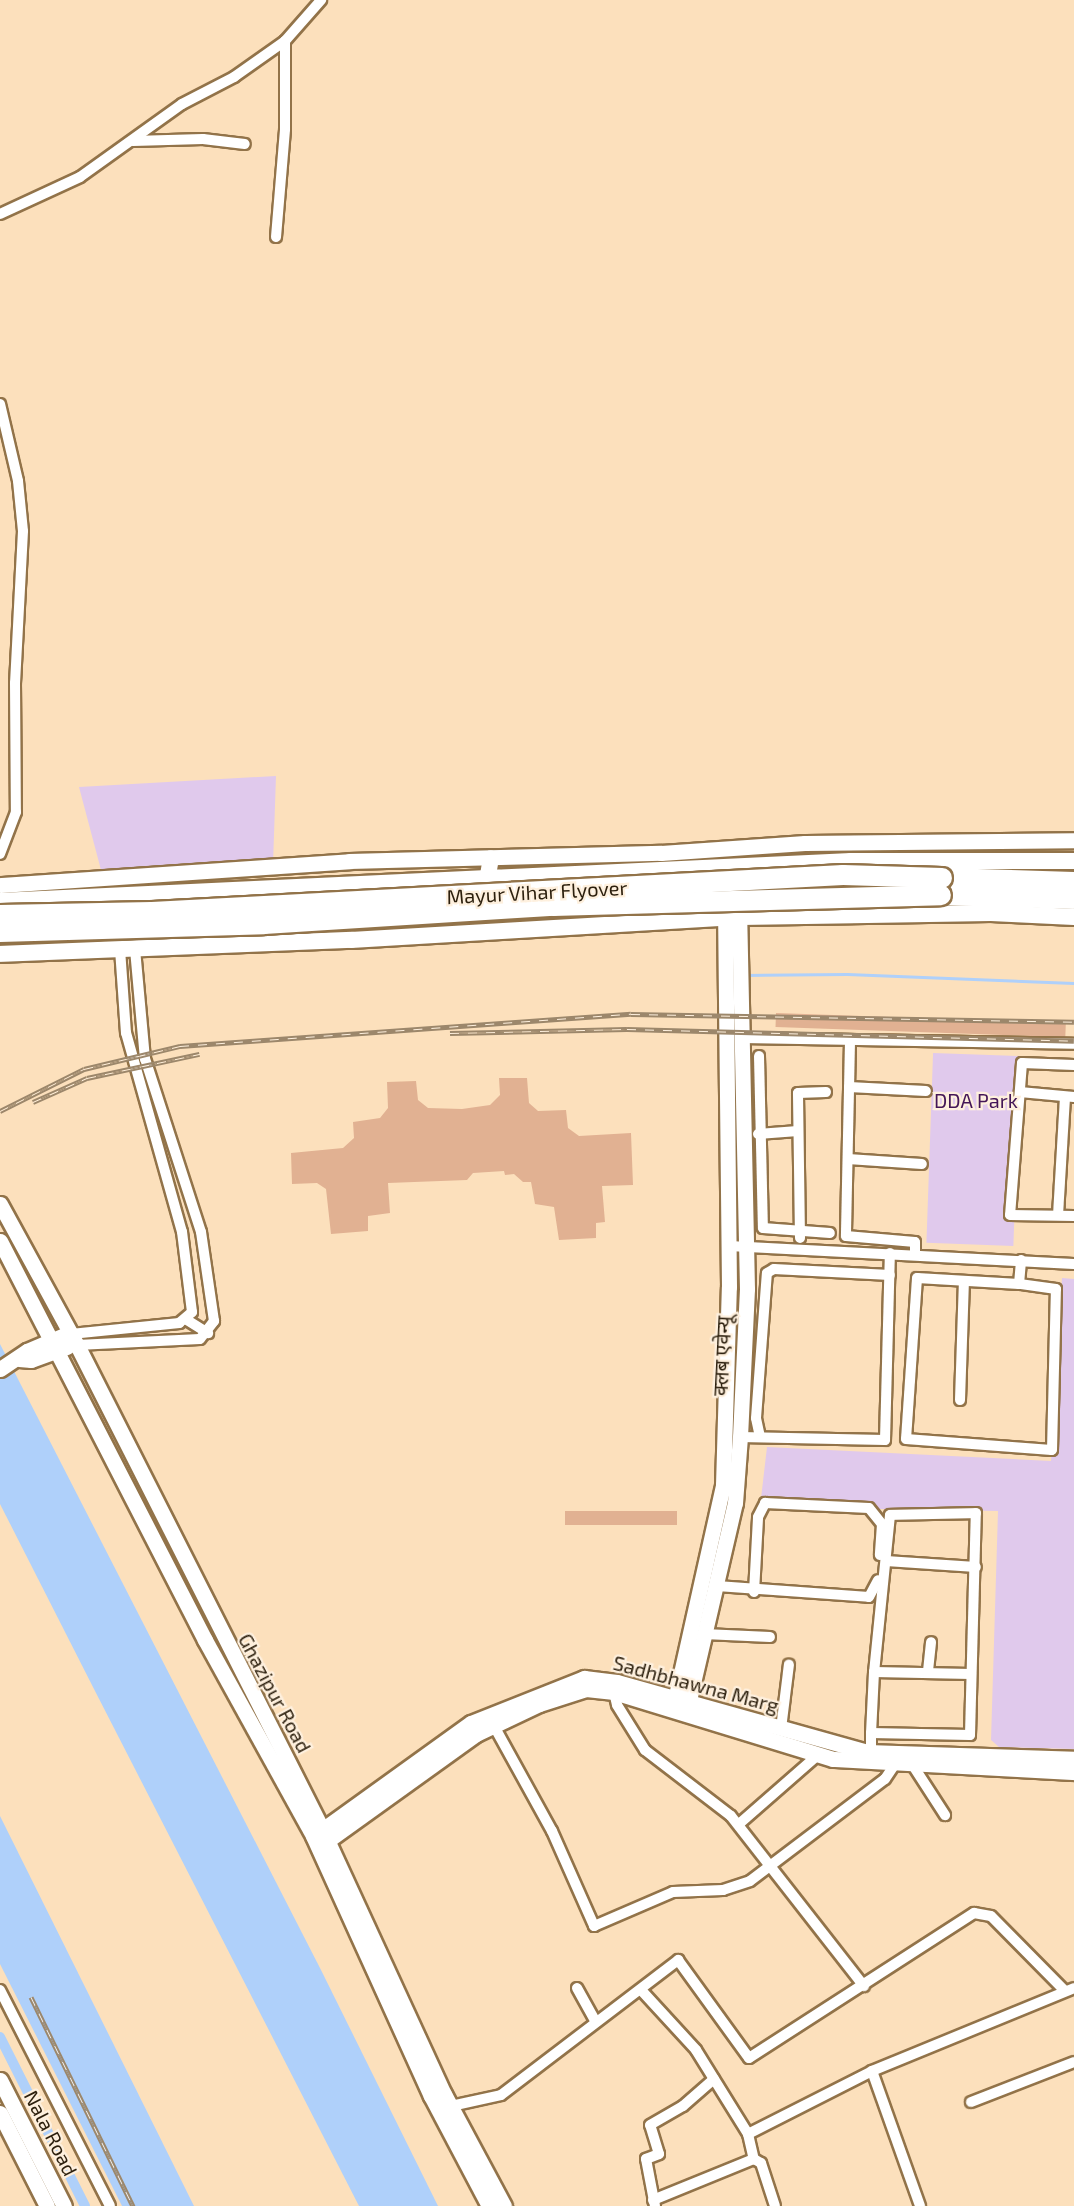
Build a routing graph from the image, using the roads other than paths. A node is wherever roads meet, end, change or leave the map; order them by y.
1 (321, 0) edge
2 (285, 41) junction
3 (133, 141) junction
4 (244, 144) dead end
5 (0, 214) edge
6 (276, 237) dead end
7 (0, 404) edge
8 (1074, 840) edge
9 (0, 854) edge
10 (851, 861) junction
11 (1074, 861) edge
12 (489, 867) junction
13 (730, 869) junction
14 (1074, 882) edge
15 (0, 885) edge
16 (1074, 899) edge
17 (0, 901) edge
18 (0, 915) edge
19 (855, 915) junction
20 (732, 917) junction
21 (1074, 917) edge
22 (0, 932) edge
23 (127, 950) junction
24 (0, 954) edge
25 (734, 997) junction
26 (742, 1038) junction
27 (850, 1041) junction
28 (1074, 1044) edge
29 (759, 1056) dead end
30 (1074, 1065) edge
31 (849, 1087) junction
32 (926, 1090) dead end
33 (826, 1092) dead end
34 (1020, 1092) junction
35 (1070, 1097) edge
36 (798, 1131) junction
37 (758, 1134) junction
38 (848, 1159) junction
39 (922, 1164) dead end
40 (0, 1204) edge
41 (1058, 1215) junction
42 (1074, 1216) edge
43 (800, 1232) junction
44 (830, 1233) dead end
45 (0, 1241) edge
46 (729, 1246) junction
47 (746, 1246) junction
48 (800, 1249) junction
49 (890, 1253) junction
50 (915, 1254) junction
51 (1021, 1260) junction
52 (1074, 1264) edge
53 (890, 1275) junction
54 (964, 1281) junction
55 (1019, 1284) junction
56 (187, 1320) junction
57 (208, 1332) junction
58 (74, 1340) junction
59 (52, 1345) junction
60 (0, 1370) edge
61 (960, 1400) dead end
62 (740, 1437) junction
63 (760, 1437) junction
64 (886, 1561) junction
65 (976, 1567) junction
66 (717, 1586) junction
67 (754, 1592) junction
68 (704, 1634) junction
69 (770, 1637) dead end
70 (931, 1642) dead end
71 (789, 1664) dead end
72 (928, 1671) junction
73 (873, 1672) junction
74 (971, 1674) junction
75 (614, 1692) junction
76 (681, 1705) junction
77 (494, 1726) junction
78 (781, 1729) junction
79 (871, 1733) junction
80 (871, 1752) junction
81 (819, 1754) junction
82 (1074, 1759) edge
83 (896, 1764) junction
84 (912, 1764) junction
85 (1074, 1772) edge
86 (945, 1815) dead end
87 (739, 1824) junction
88 (320, 1839) junction
89 (774, 1867) junction
90 (864, 1986) junction
91 (577, 1988) dead end
92 (1071, 1988) edge
93 (0, 1990) edge
94 (642, 1991) junction
95 (595, 2021) junction
96 (1074, 2062) edge
97 (872, 2071) junction
98 (714, 2079) junction
99 (0, 2080) edge
100 (971, 2102) dead end
101 (451, 2106) junction
102 (0, 2113) edge
103 (18, 2133) junction
104 (748, 2134) junction
105 (754, 2159) junction
106 (654, 2203) edge
107 (58, 2205) edge
108 (110, 2206) edge
109 (489, 2206) edge
110 (504, 2206) edge
111 (775, 2206) edge
112 (920, 2206) edge

1 - 2 street
2 - 3 street
2 - 6 street
3 - 4 street
3 - 5 street
7 - 9 street
8 - 12 street
10 - 11 main road
10 - 13 main road
10 - 19 main road
12 - 13 main road
12 - 15 street
12 - 17 main road
13 - 20 street
14 - 18 highway, Mayur Vihar Flyover, bridge
16 - 22 highway, Mayur Vihar Flyover, bridge
19 - 20 main road
19 - 21 main road
20 - 23 main road
20 - 25 street
23 - 24 main road
23 - 56 street
23 - 57 street
25 - 26 street, क्लब एवेन्यू
25 - 46 street, क्लब एवेन्यू
26 - 27 street
26 - 47 street, क्लब एवेन्यू
27 - 28 street
27 - 31 street
29 - 37 street
30 - 34 street
31 - 32 street
31 - 38 street
33 - 36 street
34 - 35 street
34 - 41 street
35 - 41 street
36 - 37 street
36 - 43 street
37 - 43 street
38 - 39 street
38 - 50 street
40 - 58 street, Ghazipur Road
41 - 42 street
43 - 44 street
43 - 48 street
45 - 59 street, Ghazipur Road
46 - 47 street
46 - 76 street, क्लब एवेन्यू
47 - 48 street
47 - 62 street, क्लब एवेन्यू
48 - 49 street
49 - 50 street
49 - 53 street
50 - 51 street
51 - 52 street
51 - 55 street
53 - 63 street
53 - 63 street
54 - 55 street
54 - 55 street
54 - 61 street
56 - 57 street
56 - 58 street
57 - 58 street
58 - 59 street
58 - 88 street, Ghazipur Road
59 - 60 street
59 - 88 street, Ghazipur Road
62 - 63 street
62 - 66 street, क्लब एवेन्यू
64 - 65 street
64 - 65 street
64 - 73 street
65 - 74 street
66 - 67 street
66 - 68 street, क्लब एवेन्यू
67 - 67 street
68 - 69 street
68 - 76 street, क्लब एवेन्यू
70 - 72 street
71 - 78 street
72 - 73 street
72 - 74 street
73 - 79 street
74 - 79 street
75 - 76 street, Sadhbhawna Marg
75 - 77 street, Sadhbhawna Marg
75 - 87 street
76 - 78 street, Sadhbhawna Marg
76 - 81 street, Sadhbhawna Marg
76 - 88 street, Sadhbhawna Marg
77 - 88 street, Sadhbhawna Marg
77 - 89 street
78 - 80 street, Sadhbhawna Marg
79 - 80 street
80 - 82 street, Sadhbhawna Marg
81 - 83 street, Sadhbhawna Marg
81 - 87 street
83 - 84 street, Sadhbhawna Marg
83 - 89 street
84 - 85 street, Sadhbhawna Marg
84 - 86 street
87 - 89 street
88 - 101 street, Ghazipur Road
88 - 109 street, Ghazipur Road
89 - 90 street
90 - 92 street
90 - 94 street
91 - 95 street
92 - 97 street
93 - 108 street
94 - 95 street
94 - 98 street
95 - 101 street
96 - 100 street
97 - 104 street
97 - 112 street
98 - 104 street
98 - 106 street
99 - 103 street, Nala Road
101 - 110 street, Ghazipur Road
102 - 103 street, Nala Road
103 - 107 street, Nala Road
104 - 105 street
105 - 106 street
105 - 111 street

